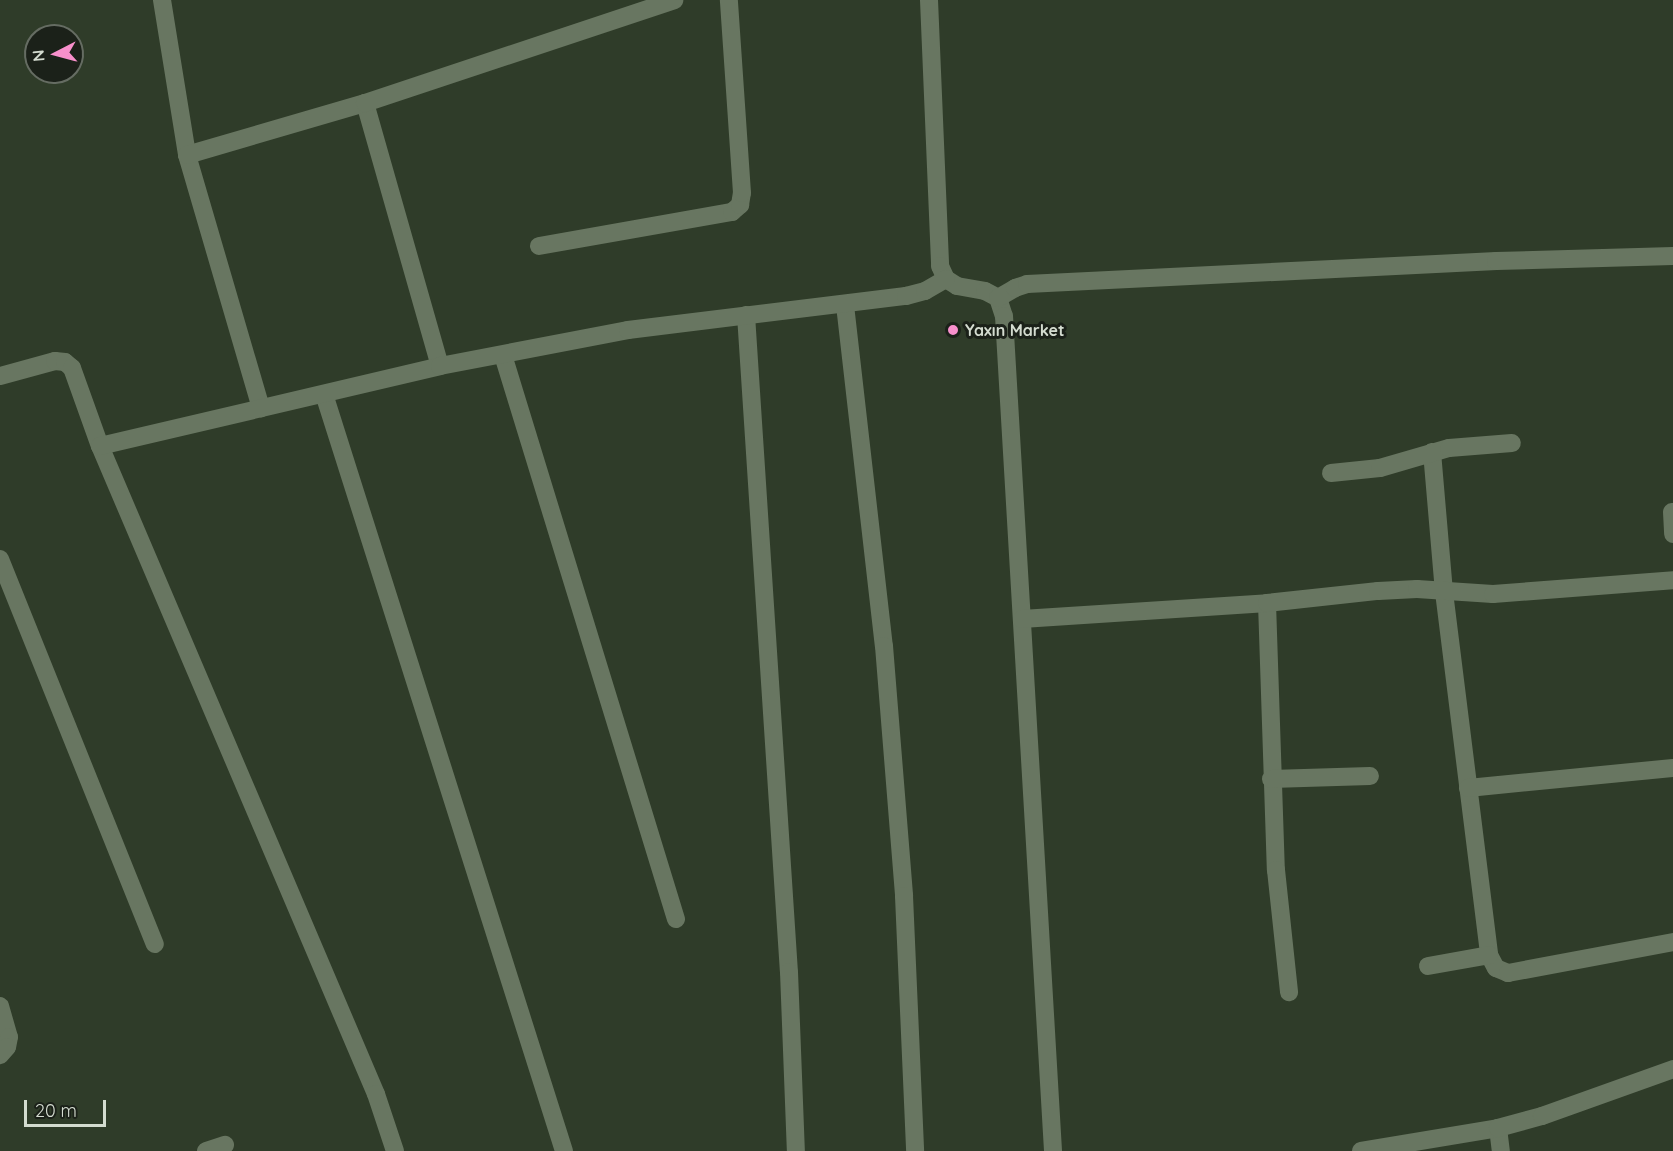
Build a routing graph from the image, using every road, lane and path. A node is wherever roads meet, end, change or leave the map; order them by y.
1 (162, 0) edge
2 (674, 0) edge
3 (729, 0) edge
4 (929, 0) edge
5 (365, 103) junction
6 (187, 155) junction
7 (539, 246) dead end
8 (1673, 256) edge
9 (946, 279) junction
10 (998, 298) junction
11 (845, 305) junction
12 (746, 315) junction
13 (503, 355) junction
14 (440, 366) junction
15 (0, 376) edge
16 (324, 394) junction
17 (261, 408) junction
18 (1512, 442) dead end
19 (100, 446) junction
20 (1432, 452) junction
21 (1331, 472) dead end
22 (1672, 512) edge
23 (1673, 534) edge
24 (0, 559) edge
25 (1673, 580) edge
26 (1444, 592) junction
27 (1267, 603) junction
28 (1022, 620) junction
29 (1673, 768) edge
30 (1370, 776) dead end
31 (1271, 779) junction
32 (1468, 788) junction
33 (676, 919) dead end
34 (1673, 942) edge
35 (155, 944) dead end
36 (1489, 955) junction
37 (1428, 966) dead end
38 (1289, 992) dead end
39 (0, 1006) edge
40 (0, 1055) edge
41 (1673, 1069) edge
42 (1498, 1128) junction
43 (225, 1145) dead end
44 (206, 1151) edge
45 (394, 1151) edge
46 (564, 1151) edge
47 (796, 1151) edge
48 (915, 1151) edge
49 (1053, 1151) edge
50 (1361, 1151) edge
51 (1501, 1151) edge

1 - 6 street
2 - 5 street
3 - 7 street
4 - 9 street
5 - 6 street
5 - 14 street
6 - 17 street
8 - 10 street
9 - 10 street
9 - 11 street
10 - 28 street
11 - 12 street
11 - 48 street
12 - 13 street
12 - 47 street
13 - 14 street
13 - 33 street
14 - 16 street
15 - 19 street
16 - 17 street
16 - 46 street
17 - 19 street
18 - 20 street
19 - 45 street
20 - 21 street
20 - 26 street
22 - 23 street
24 - 35 street
25 - 26 street
26 - 27 street
26 - 32 street
27 - 28 street
27 - 31 street
28 - 49 street
29 - 32 street
30 - 31 street
31 - 38 street
32 - 36 street
34 - 36 street
36 - 37 street
39 - 40 street
41 - 42 street
42 - 50 street
42 - 51 street
43 - 44 street

